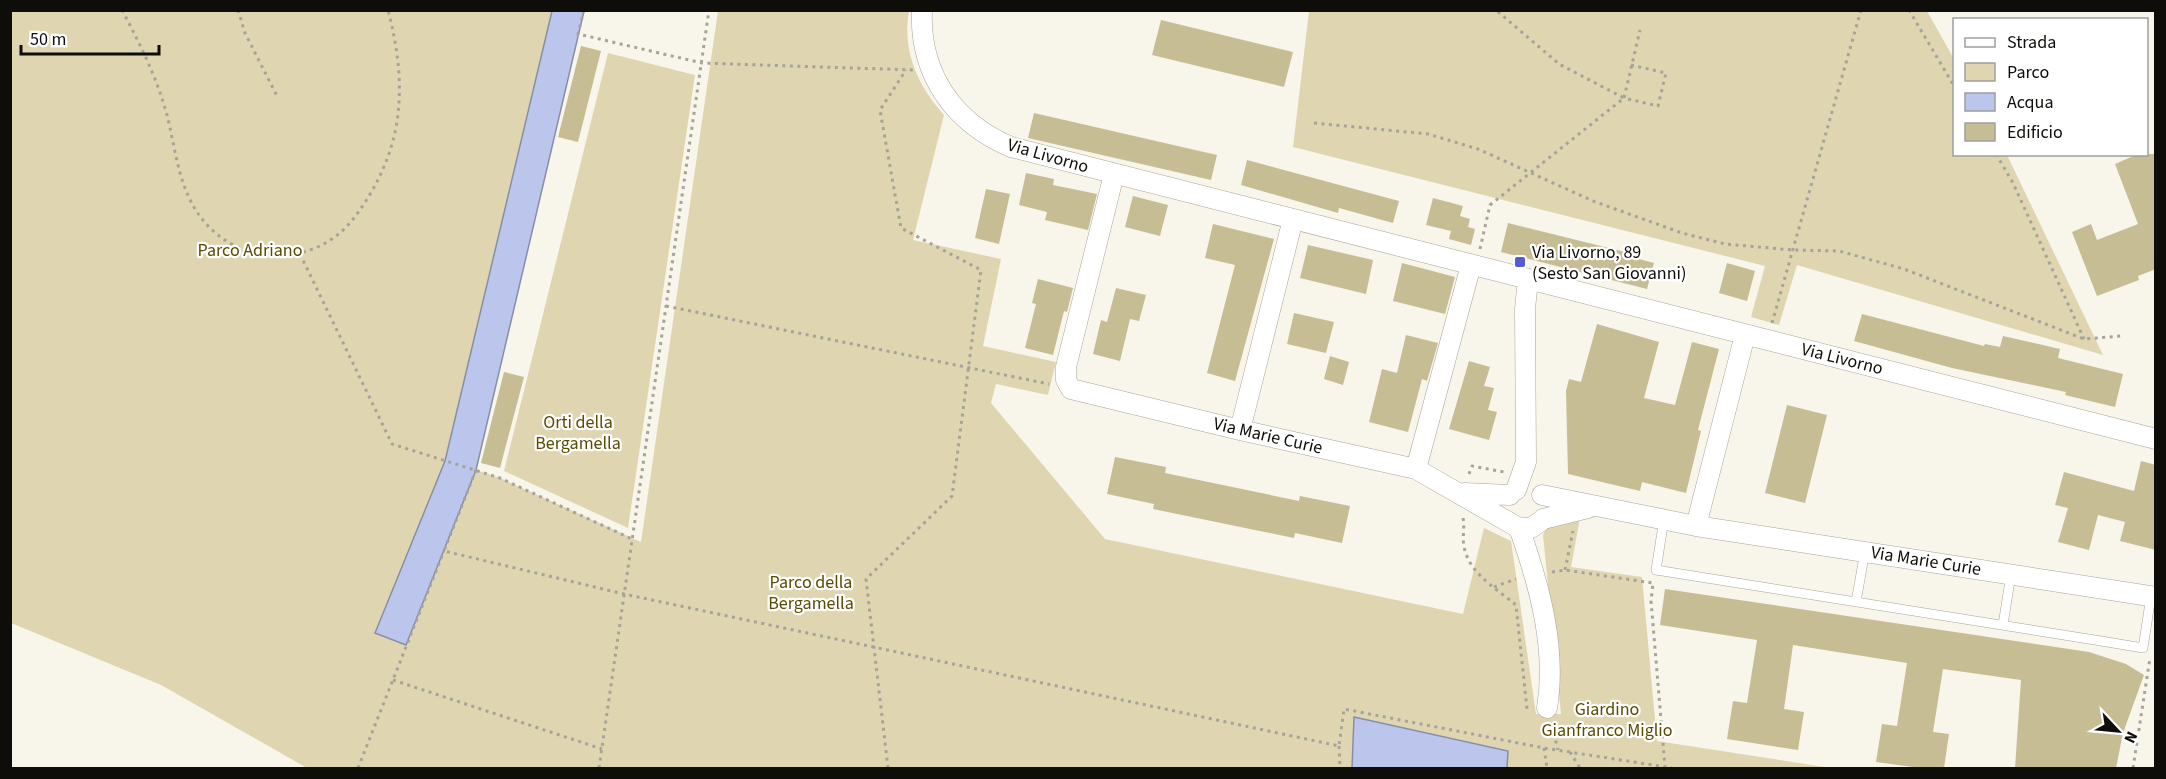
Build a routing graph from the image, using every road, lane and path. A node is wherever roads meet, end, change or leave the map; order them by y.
1 (122, 10) edge
2 (238, 10) edge
3 (388, 10) edge
4 (584, 10) edge
5 (709, 10) edge
6 (922, 10) edge
7 (1496, 10) edge
8 (1861, 10) edge
9 (1910, 10) edge
10 (1640, 30) dead end
11 (702, 63) junction
12 (1631, 65) junction
13 (906, 70) junction
14 (931, 71) junction
15 (1953, 84) edge
16 (277, 96) dead end
17 (1624, 98) junction
18 (1314, 123) dead end
19 (1997, 156) edge
20 (1530, 172) junction
21 (1114, 174) junction
22 (1293, 219) junction
23 (1793, 250) junction
24 (300, 254) junction
25 (1464, 263) junction
26 (1528, 279) junction
27 (666, 306) junction
28 (1745, 335) junction
29 (2121, 336) dead end
30 (2084, 339) junction
31 (1768, 341) junction
32 (968, 368) junction
33 (1071, 388) junction
34 (1240, 430) junction
35 (2156, 440) edge
36 (1526, 462) junction
37 (1416, 469) junction
38 (476, 470) junction
39 (1513, 492) junction
40 (1461, 493) junction
41 (1540, 493) junction
42 (1597, 506) junction
43 (1664, 519) junction
44 (1542, 520) junction
45 (1516, 526) junction
46 (1696, 526) junction
47 (1573, 530) dead end
48 (632, 539) junction
49 (444, 551) junction
50 (1865, 552) junction
51 (1565, 570) junction
52 (2011, 574) junction
53 (1536, 575) junction
54 (624, 594) junction
55 (2153, 596) edge
56 (1856, 602) junction
57 (2003, 626) junction
58 (876, 648) junction
59 (2143, 648) junction
60 (393, 680) junction
61 (1548, 708) junction
62 (1339, 746) junction
63 (1544, 748) junction
64 (602, 749) junction
65 (1558, 750) junction
66 (1570, 752) junction
67 (358, 768) edge
68 (599, 768) edge
69 (888, 768) edge
70 (1340, 768) edge
71 (1547, 768) edge
72 (1580, 768) edge
73 (1665, 768) edge
74 (1672, 768) edge
75 (2133, 768) edge

1 - 24 path
2 - 16 path
3 - 24 path
4 - 11 path
5 - 11 path
6 - 14 street, Via Livorno
7 - 17 path
8 - 23 path
9 - 15 path
10 - 12 path
11 - 13 path
11 - 27 path
12 - 17 path
12 - 17 path
13 - 14 path
13 - 32 path
14 - 21 street, Via Livorno
17 - 20 path
18 - 20 path
19 - 30 path
20 - 23 path
20 - 25 path
21 - 22 street, Via Livorno
21 - 33 street, Via Livorno
22 - 25 street, Via Livorno
22 - 34 street
23 - 30 path
23 - 31 path
24 - 38 path
25 - 26 street, Via Livorno
25 - 37 street
26 - 28 street, Via Livorno
26 - 36 street
27 - 32 path
27 - 48 path
28 - 31 street, Via Livorno
28 - 46 street
29 - 30 path
31 - 35 street, Via Livorno
32 - 33 path
32 - 58 path
33 - 34 street, Via Marie Curie
34 - 37 street, Via Marie Curie
36 - 39 street
36 - 40 path
36 - 41 street
37 - 40 street, Via Marie Curie
38 - 48 path
38 - 49 path
39 - 40 street, Via Marie Curie
39 - 41 street
39 - 45 street
40 - 45 street, Via Marie Curie
40 - 61 path
41 - 42 street, Via Marie Curie
41 - 44 street
42 - 43 street, Via Marie Curie
42 - 44 street, Via Marie Curie
43 - 46 street, Via Marie Curie
43 - 56 lane
44 - 45 street
44 - 53 street
45 - 53 street
46 - 50 street, Via Marie Curie
47 - 51 path
48 - 54 path
49 - 54 path
49 - 60 path
50 - 52 street, Via Marie Curie
50 - 56 lane
51 - 53 path
51 - 73 path
52 - 55 street, Via Marie Curie
52 - 57 lane
53 - 61 street
54 - 58 path
54 - 64 path
55 - 59 lane
56 - 57 lane
57 - 59 lane
58 - 62 path
58 - 69 path
59 - 75 path
60 - 64 path
60 - 67 path
61 - 65 path
62 - 63 path
62 - 70 path
63 - 65 path
63 - 71 path
64 - 68 path
65 - 66 path
66 - 72 path
66 - 73 path
73 - 74 path

